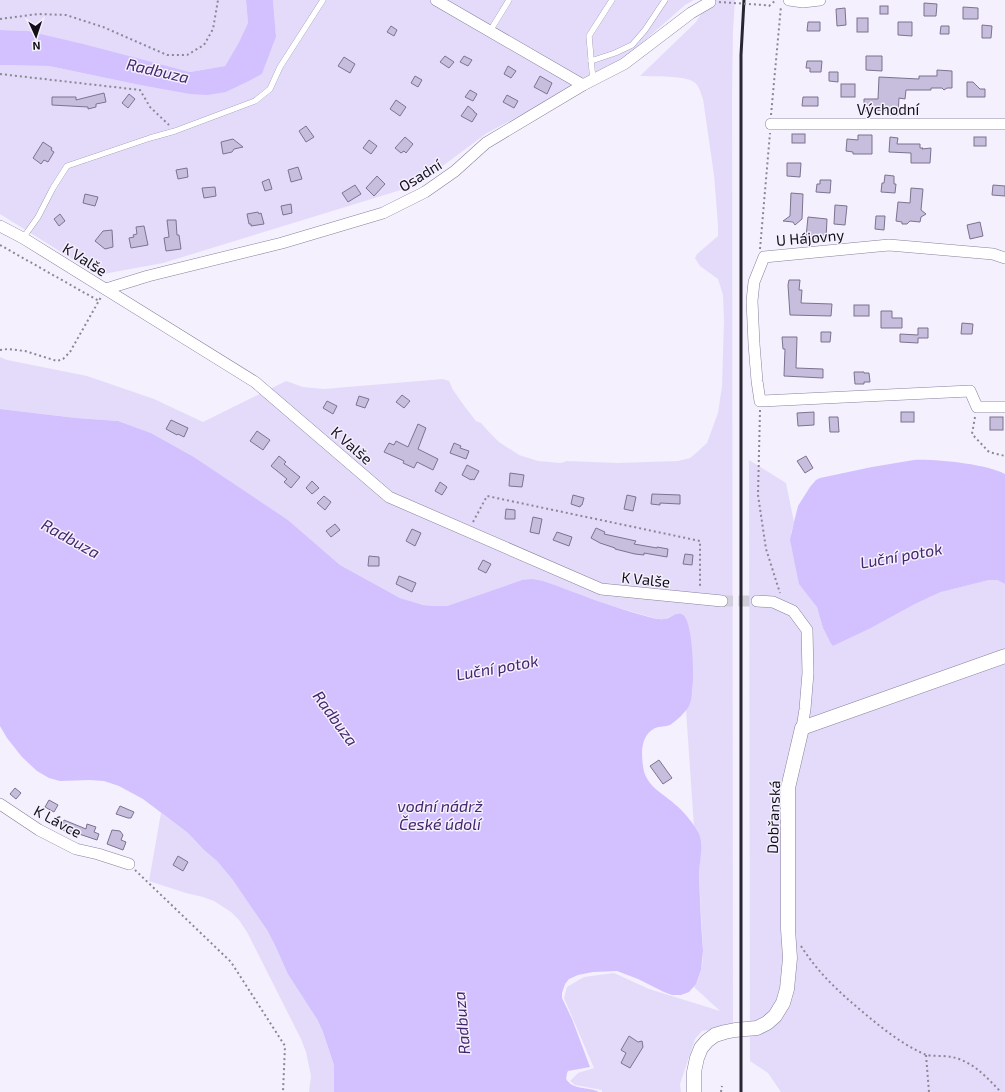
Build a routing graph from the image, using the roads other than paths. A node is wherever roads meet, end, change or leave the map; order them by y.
1 (323, 0) edge
2 (436, 0) edge
3 (509, 0) edge
4 (612, 0) edge
5 (665, 0) edge
6 (789, 0) edge
7 (820, 0) edge
8 (714, 2) road end
9 (490, 31) junction
10 (591, 61) junction
11 (588, 83) junction
12 (771, 124) dead end
13 (1005, 124) edge
14 (0, 226) edge
15 (23, 238) junction
16 (1005, 258) edge
17 (106, 289) junction
18 (1005, 407) edge
19 (757, 601) tunnel mouth
20 (722, 602) tunnel mouth
21 (1005, 656) edge
22 (802, 728) junction
23 (0, 804) edge
24 (129, 864) road end
25 (694, 1092) edge

1 - 15 lane
2 - 9 street
3 - 9 lane
4 - 10 lane
5 - 10 lane
6 - 7 street
8 - 11 street, Osadní
9 - 11 street
10 - 11 lane
11 - 17 street, Osadní
12 - 13 street, Východní
14 - 15 street, K Valše
15 - 17 street, K Valše
16 - 18 street, U Hájovny
17 - 20 street, K Valše
19 - 22 street
21 - 22 street
22 - 25 street, Dobřanská
23 - 24 street, K Lávce

